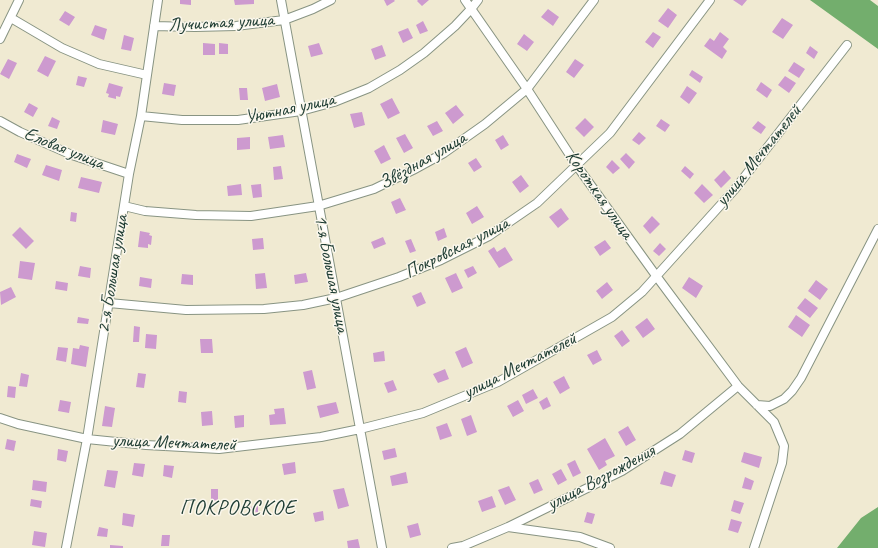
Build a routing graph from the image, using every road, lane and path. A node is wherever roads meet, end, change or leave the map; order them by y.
1 (20, 0) edge
2 (158, 0) edge
3 (281, 0) edge
4 (331, 0) edge
5 (465, 0) edge
6 (478, 0) edge
7 (594, 0) edge
8 (710, 0) edge
9 (471, 9) junction
10 (12, 18) junction
11 (284, 20) junction
12 (154, 26) junction
13 (0, 39) edge
14 (846, 45) dead end
15 (147, 75) junction
16 (527, 89) junction
17 (301, 111) junction
18 (141, 116) junction
19 (0, 121) edge
20 (577, 166) junction
21 (129, 174) junction
22 (124, 206) junction
23 (318, 206) junction
24 (878, 229) edge
25 (657, 276) junction
26 (336, 298) junction
27 (109, 303) junction
28 (738, 386) junction
29 (757, 405) junction
30 (0, 418) edge
31 (360, 429) junction
32 (87, 439) junction
33 (508, 527) junction
34 (66, 548) edge
35 (382, 548) edge
36 (452, 548) edge
37 (610, 548) edge
38 (754, 548) edge

1 - 10 street
2 - 12 street, 2-я Большая улица
3 - 11 street, 1-я Большая улица
4 - 11 street, Лучистая улица
5 - 9 street, Короткая улица
6 - 9 street, Уютная улица
7 - 16 street, Звёздная улица
8 - 20 street, Покровская улица
9 - 16 street, Короткая улица
9 - 17 street, Уютная улица
10 - 13 street
10 - 15 street
11 - 12 street, Лучистая улица
11 - 17 street, 1-я Большая улица
12 - 15 street, 2-я Большая улица
14 - 25 street, улица Мечтателей
15 - 18 street, 2-я Большая улица
16 - 20 street, Короткая улица
16 - 23 street, Звёздная улица
17 - 18 street, Уютная улица
17 - 23 street, 1-я Большая улица
18 - 21 street, 2-я Большая улица
19 - 21 street, Еловая улица
20 - 25 street, Короткая улица
20 - 26 street, Покровская улица
21 - 22 street, 2-я Большая улица
22 - 23 street, Звёздная улица
22 - 27 street, 2-я Большая улица
23 - 26 street, 1-я Большая улица
24 - 29 street
25 - 28 street, Короткая улица
25 - 31 street, улица Мечтателей
26 - 27 street, Покровская улица
26 - 31 street, 1-я Большая улица
27 - 32 street, 2-я Большая улица
28 - 29 street, Короткая улица
28 - 33 street, улица Возрождения
29 - 38 street, Короткая улица
30 - 32 street, улица Мечтателей
31 - 32 street, улица Мечтателей
31 - 35 street, 1-я Большая улица
32 - 34 street, 2-я Большая улица
33 - 36 street, улица Возрождения
33 - 37 street

